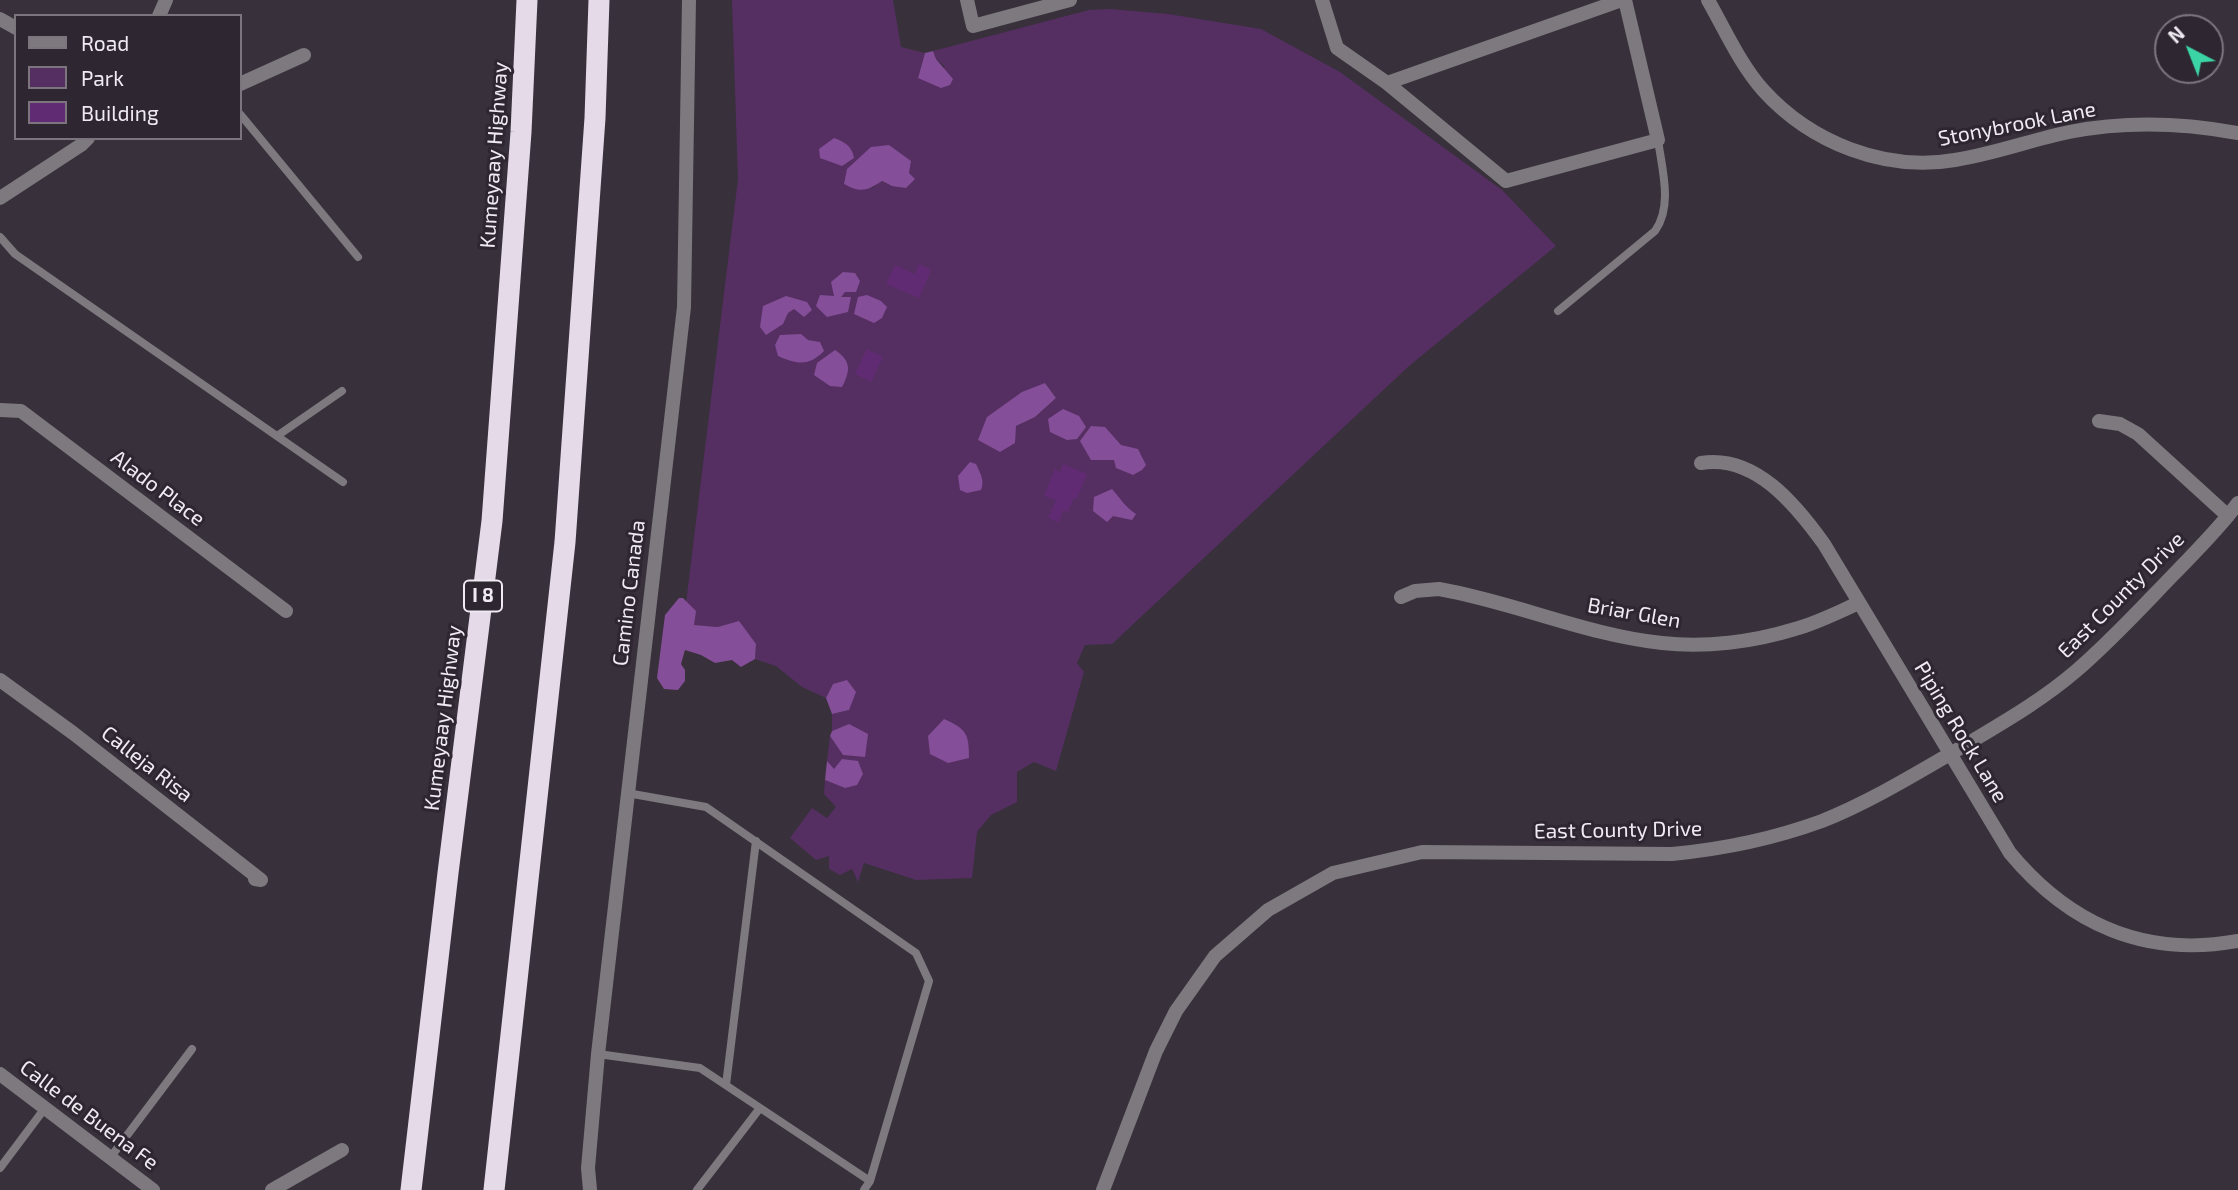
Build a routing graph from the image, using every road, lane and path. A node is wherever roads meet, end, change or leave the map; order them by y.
1 (527, 0) edge
2 (599, 0) edge
3 (689, 0) edge
4 (967, 0) edge
5 (1070, 0) edge
6 (1322, 0) edge
7 (1624, 0) edge
8 (1708, 0) edge
9 (304, 55) dead end
10 (242, 83) edge
11 (1387, 83) junction
12 (242, 116) edge
13 (2238, 134) edge
14 (86, 140) edge
15 (1658, 140) junction
16 (0, 198) edge
17 (0, 237) edge
18 (358, 257) dead end
19 (1558, 311) dead end
20 (342, 391) dead end
21 (0, 410) edge
22 (2099, 421) dead end
23 (278, 436) junction
24 (1701, 463) dead end
25 (343, 482) dead end
26 (2238, 503) edge
27 (2228, 516) junction
28 (1401, 597) dead end
29 (1859, 603) junction
30 (286, 611) dead end
31 (0, 680) edge
32 (1951, 753) junction
33 (627, 793) junction
34 (756, 842) junction
35 (255, 879) dead end
36 (2238, 941) edge
37 (192, 1049) dead end
38 (598, 1054) junction
39 (0, 1074) edge
40 (726, 1085) junction
41 (45, 1108) junction
42 (760, 1108) junction
43 (342, 1150) dead end
44 (110, 1158) junction
45 (0, 1168) edge
46 (870, 1181) junction
47 (153, 1190) edge
48 (272, 1190) edge
49 (411, 1190) edge
50 (494, 1190) edge
51 (590, 1190) edge
52 (697, 1190) edge
53 (864, 1190) edge
54 (1103, 1190) edge

1 - 49 highway, Kumeyaay Highway / I 8
2 - 50 highway
3 - 33 street, Camino Canada
4 - 5 street
6 - 11 street
7 - 11 street
7 - 15 street
8 - 13 street, Stonybrook Lane
9 - 10 street
11 - 15 street
12 - 18 lane
14 - 16 street
15 - 19 lane
17 - 23 lane
20 - 23 lane
21 - 30 street, Alado Place
22 - 27 street
23 - 25 lane
24 - 29 street, Piping Rock Lane
26 - 27 street, East County Drive
27 - 32 street, East County Drive
28 - 29 street, Briar Glen
29 - 32 street, Piping Rock Lane
31 - 35 street, Calleja Risa
32 - 36 street, Piping Rock Lane
32 - 54 street, East County Drive
33 - 34 lane
33 - 38 street, Camino Canada
34 - 40 lane
34 - 46 lane
37 - 44 lane
38 - 40 lane
38 - 51 street, Camino Canada
39 - 41 street, Calle de Buena Fe
40 - 42 lane
41 - 44 street, Calle de Buena Fe
41 - 45 lane
42 - 46 lane
42 - 52 lane
43 - 48 street
44 - 47 street, Calle de Buena Fe
46 - 53 lane

